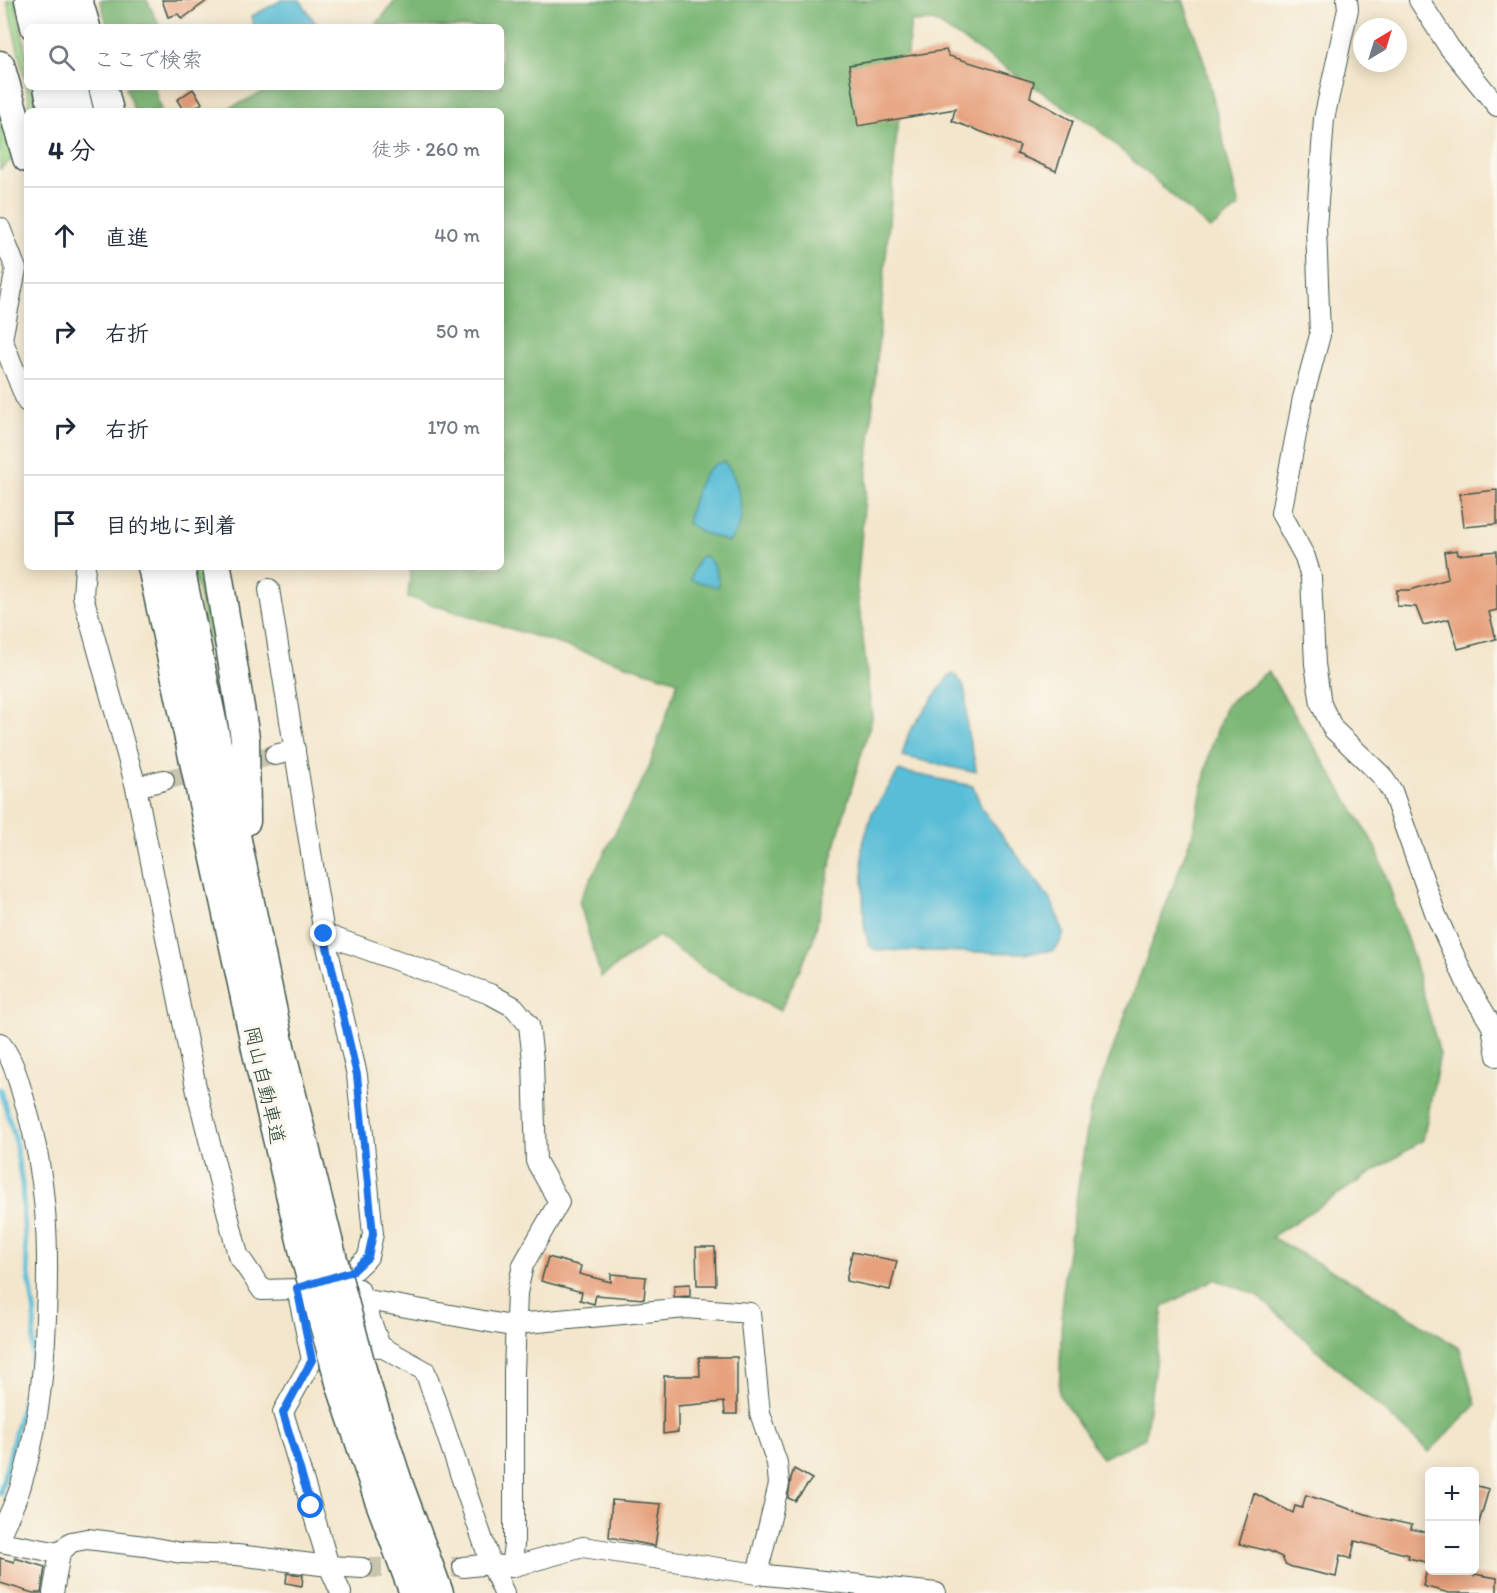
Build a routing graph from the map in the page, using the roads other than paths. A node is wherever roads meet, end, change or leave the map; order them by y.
1 (29, 0) edge
2 (54, 0) edge
3 (78, 0) edge
4 (1347, 0) edge
5 (1419, 0) edge
6 (34, 24) edge
7 (59, 24) edge
8 (85, 24) edge
9 (0, 65) edge
10 (49, 90) edge
11 (74, 90) edge
12 (104, 90) edge
13 (1497, 106) edge
14 (52, 108) edge
15 (78, 108) edge
16 (108, 108) edge
17 (24, 148) edge
18 (0, 228) edge
19 (24, 394) edge
20 (85, 570) edge
21 (145, 570) edge
22 (153, 570) edge
23 (181, 570) edge
24 (217, 570) edge
25 (269, 589) dead end
26 (180, 696) junction
27 (295, 750) junction
28 (275, 755) tunnel mouth
29 (164, 780) tunnel mouth
30 (136, 787) junction
31 (247, 889) junction
32 (324, 934) junction
33 (0, 1044) edge
34 (1497, 1056) edge
35 (318, 1255) junction
36 (353, 1271) junction
37 (297, 1288) junction
38 (362, 1299) junction
39 (516, 1324) junction
40 (380, 1346) junction
41 (312, 1360) junction
42 (352, 1381) junction
43 (0, 1535) edge
44 (0, 1542) edge
45 (60, 1553) junction
46 (491, 1564) junction
47 (329, 1566) junction
48 (463, 1567) tunnel mouth
49 (511, 1567) junction
50 (362, 1568) tunnel mouth
51 (757, 1574) junction
52 (53, 1593) edge
53 (341, 1593) edge
54 (414, 1593) edge
55 (439, 1593) edge
56 (504, 1593) edge
57 (936, 1593) edge

1 - 6 highway
2 - 7 highway
3 - 8 highway
4 - 34 street
5 - 13 street
9 - 17 highway
10 - 14 highway
11 - 15 highway
12 - 16 highway
18 - 19 street
20 - 30 street
21 - 26 highway
22 - 26 highway, 岡山自動車道
23 - 31 highway, 岡山自動車道
24 - 31 highway
25 - 27 street
26 - 35 highway, 岡山自動車道
27 - 28 street
27 - 32 street
29 - 30 street
30 - 37 street
31 - 35 highway, 岡山自動車道
32 - 36 street
32 - 39 street
33 - 43 street
35 - 42 highway, 岡山自動車道, bridge
36 - 37 street
36 - 38 street
37 - 41 street
38 - 39 street
38 - 40 street
39 - 49 street
39 - 51 street
40 - 41 street
40 - 46 street
41 - 47 street
42 - 54 highway, 岡山自動車道
42 - 55 highway, 岡山自動車道
44 - 45 street
45 - 47 street
45 - 52 street
46 - 48 street
46 - 49 street
46 - 56 street
47 - 50 street
47 - 53 street
49 - 51 street
51 - 57 street

